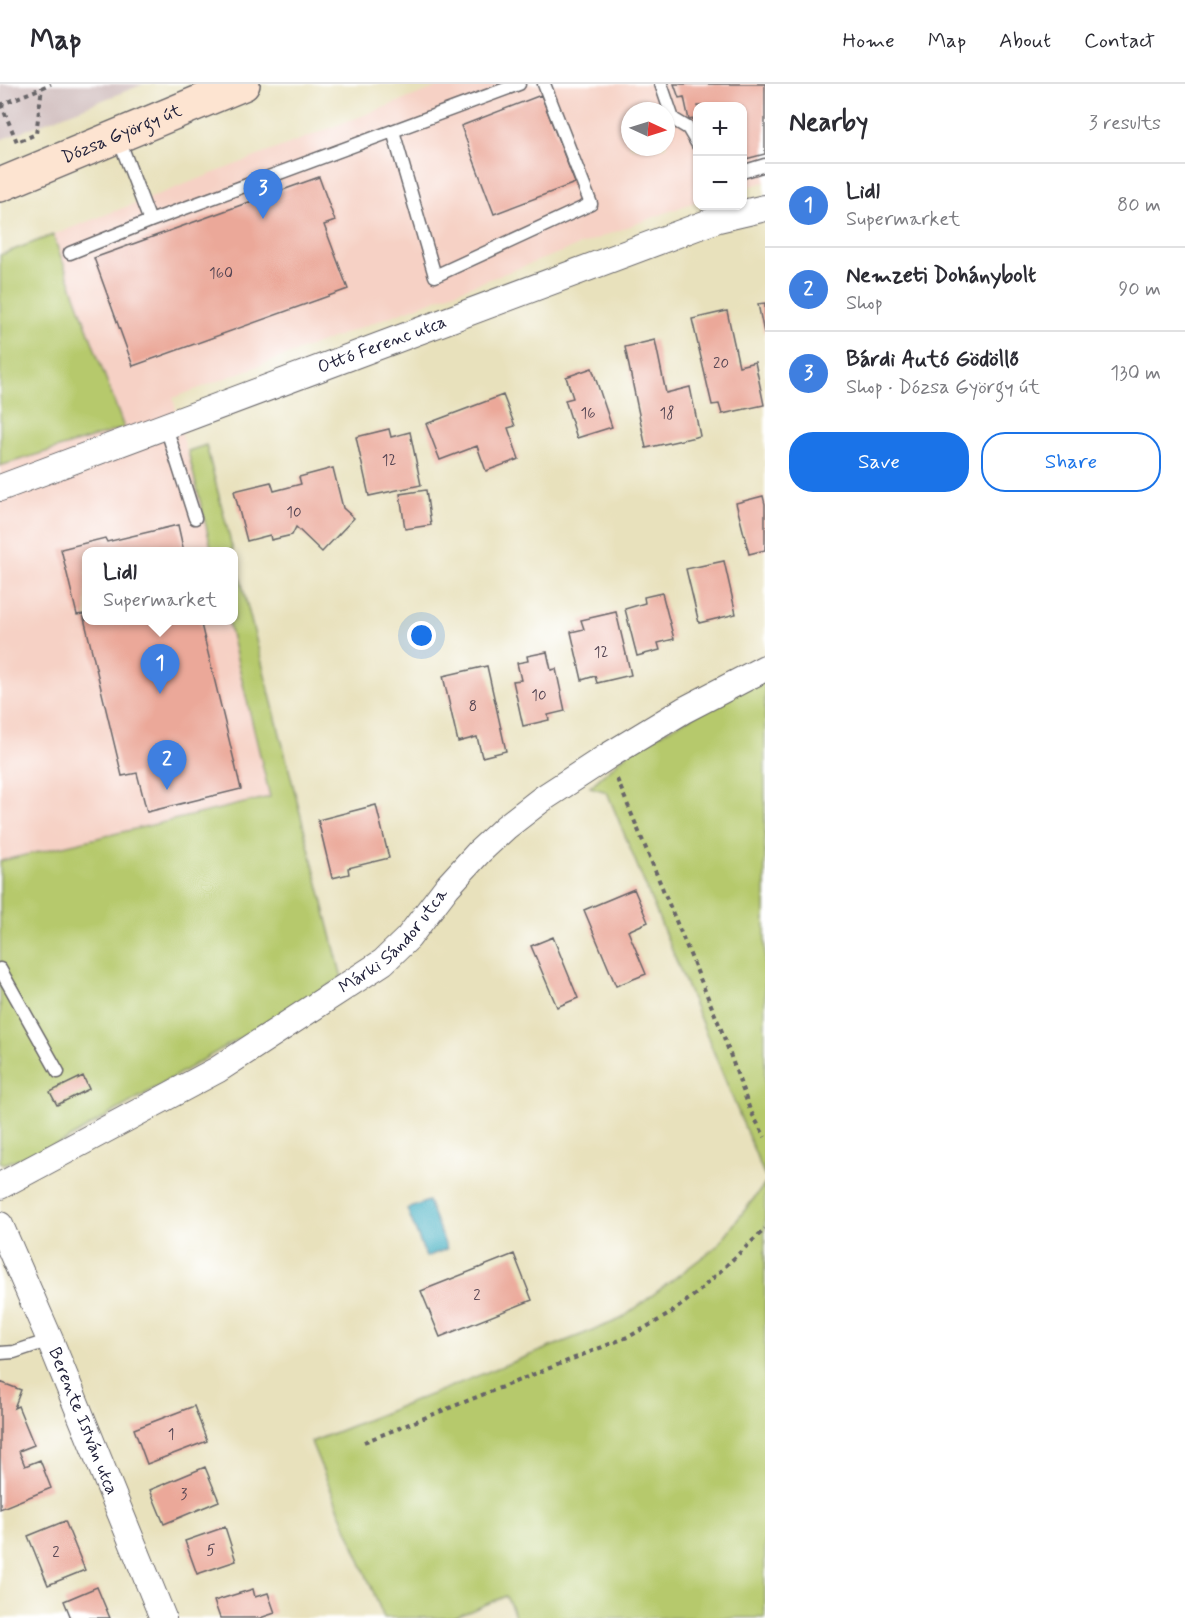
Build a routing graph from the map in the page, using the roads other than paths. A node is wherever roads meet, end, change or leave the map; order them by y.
1 (243, 84) edge
2 (519, 84) edge
3 (544, 84) edge
4 (661, 84) edge
5 (393, 131) junction
6 (118, 136) junction
7 (693, 137) edge
8 (765, 165) edge
9 (747, 170) edge
10 (0, 185) edge
11 (765, 208) edge
12 (150, 221) junction
13 (70, 253) dead end
14 (166, 427) junction
15 (0, 488) edge
16 (195, 518) dead end
17 (765, 668) edge
18 (0, 969) edge
19 (58, 1072) dead end
20 (0, 1186) edge
21 (0, 1225) edge
22 (50, 1340) junction
23 (0, 1353) edge
24 (163, 1618) edge

1 - 6 main road, Dózsa György út
2 - 5 lane
3 - 5 lane
4 - 7 lane
5 - 12 lane
6 - 10 main road, Dózsa György út
6 - 12 lane
8 - 9 lane
11 - 14 street, Ottó Ferenc utca
12 - 13 lane
14 - 15 street, Ottó Ferenc utca
14 - 16 lane
17 - 20 street, Márki Sándor utca
18 - 19 lane
21 - 22 street, Berente István utca
22 - 23 lane
22 - 24 street, Berente István utca

